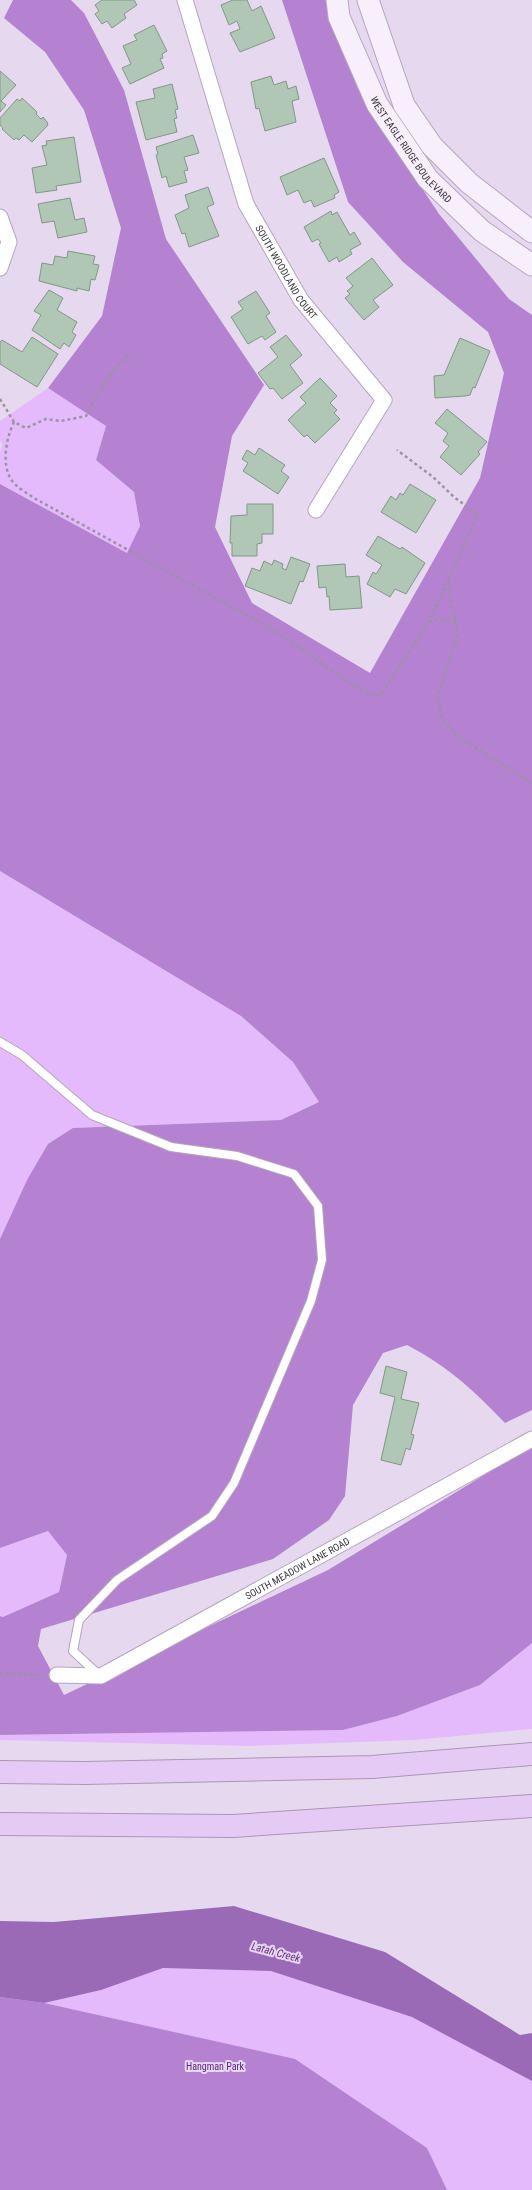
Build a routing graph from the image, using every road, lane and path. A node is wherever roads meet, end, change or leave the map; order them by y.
1 (185, 0) edge
2 (337, 0) edge
3 (368, 0) edge
4 (0, 217) edge
5 (532, 232) edge
6 (532, 265) edge
7 (0, 268) edge
8 (131, 353) dead end
9 (0, 399) edge
10 (14, 422) junction
11 (397, 450) dead end
12 (316, 510) dead end
13 (449, 577) junction
14 (428, 622) junction
15 (456, 622) junction
16 (532, 783) edge
17 (0, 1042) edge
18 (532, 1439) edge
19 (0, 1673) edge
20 (57, 1675) joint
21 (101, 1676) junction
22 (532, 1754) edge
23 (0, 1772) edge
24 (532, 1806) edge
25 (0, 1824) edge

1 - 12 street, SOUTH WOODLAND COURT
2 - 6 street, WEST EAGLE RIDGE BOULEVARD
3 - 5 street, WEST EAGLE RIDGE BOULEVARD
4 - 7 street
8 - 10 path
9 - 10 path
10 - 14 path
11 - 13 path
13 - 14 path
13 - 15 path
14 - 15 path
15 - 16 path
17 - 21 lane
18 - 21 street, SOUTH MEADOW LANE ROAD
19 - 20 path
20 - 21 street
22 - 23 highway
24 - 25 highway

